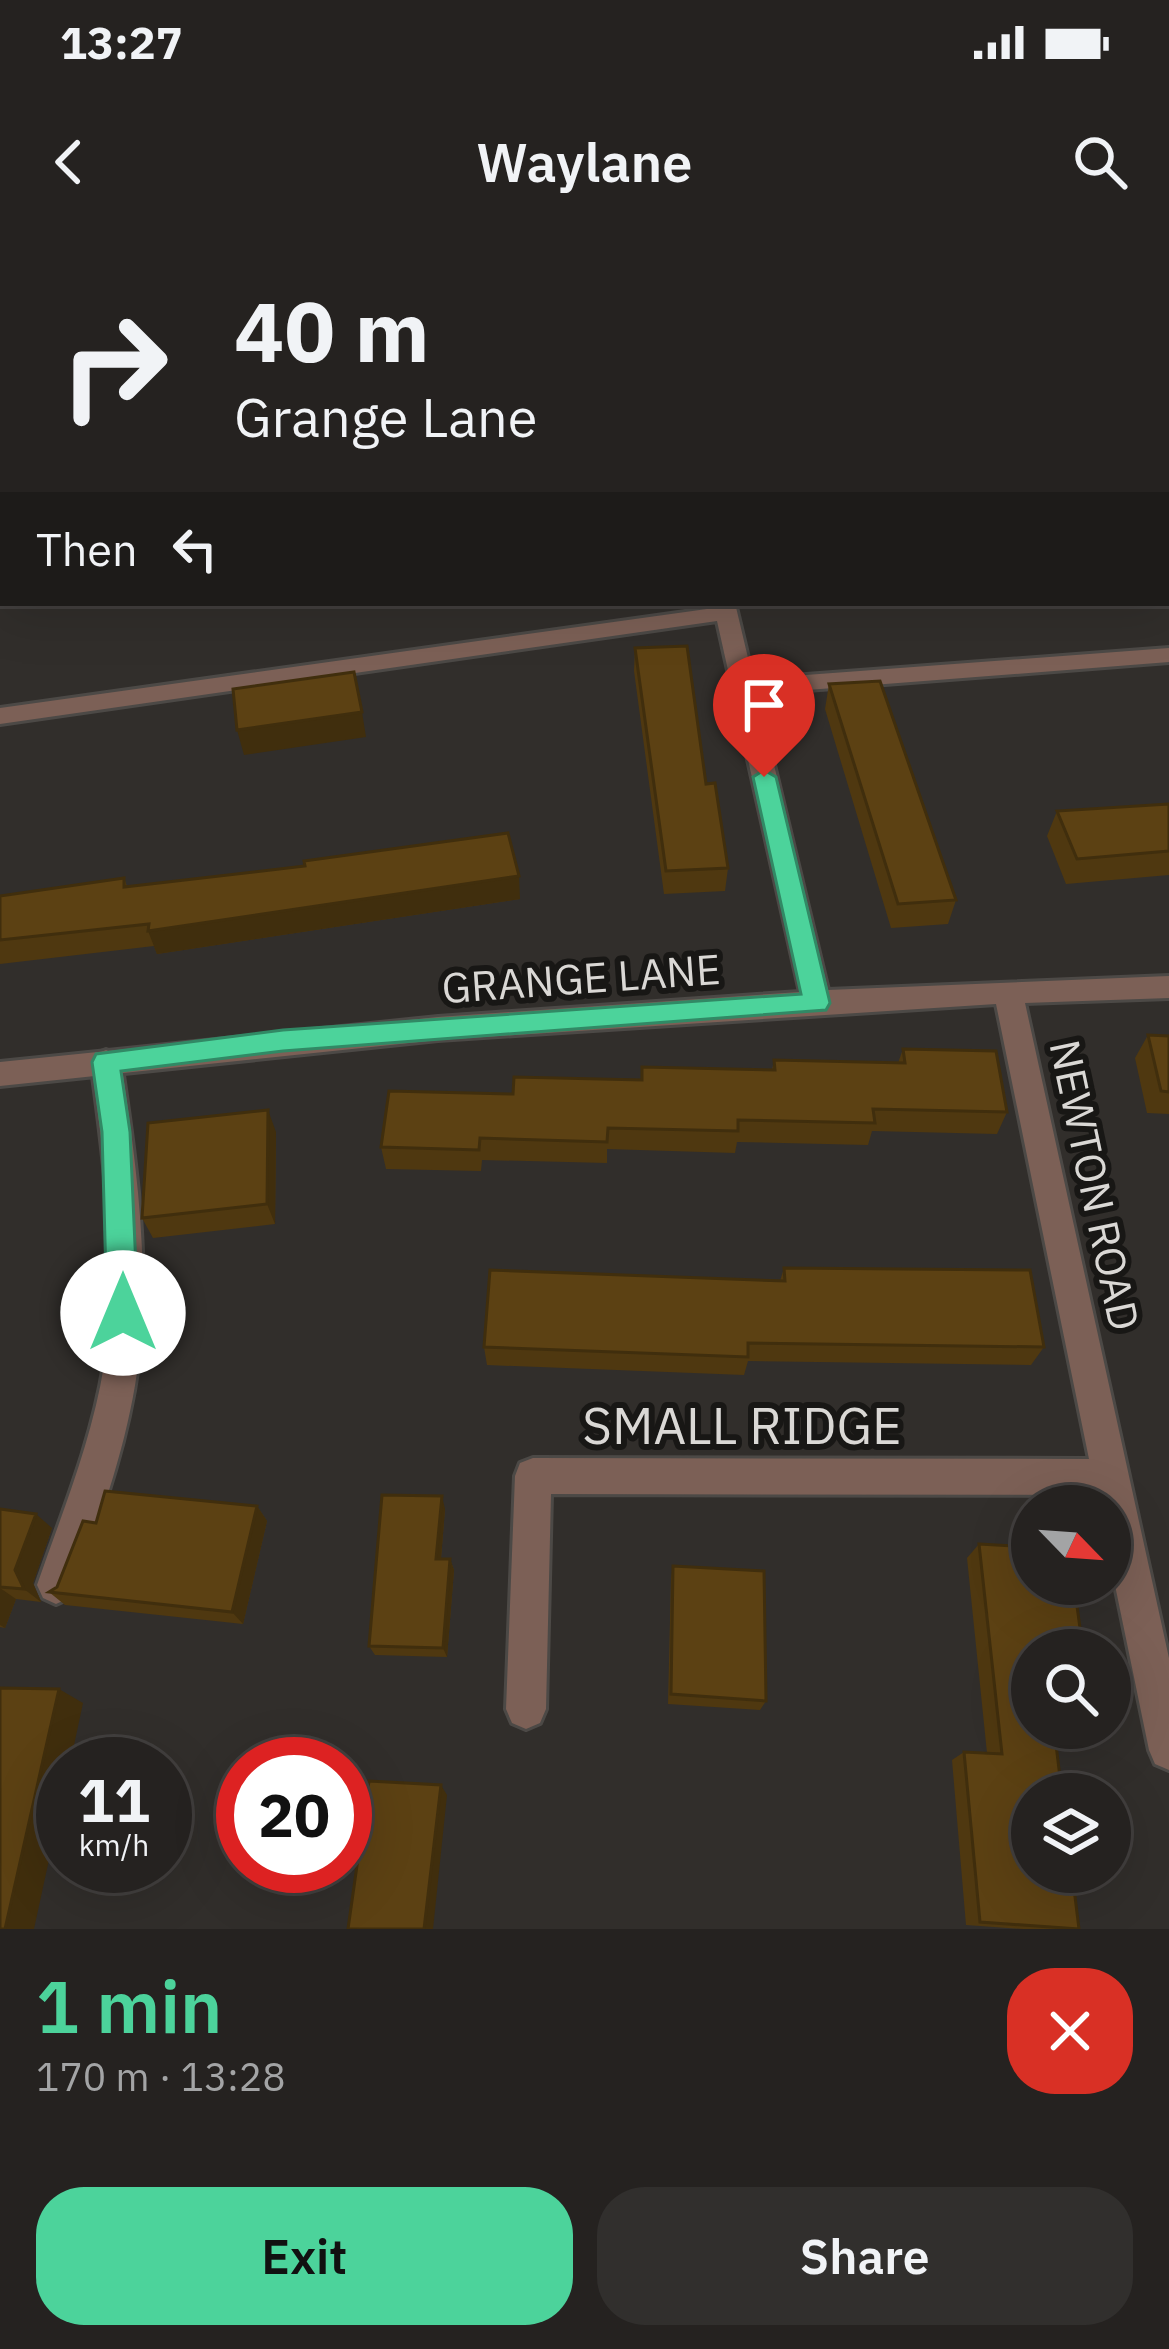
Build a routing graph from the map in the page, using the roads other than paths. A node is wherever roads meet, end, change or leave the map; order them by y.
1 (725, 608) edge
2 (1169, 655) edge
3 (743, 687) junction
4 (0, 716) edge
5 (1169, 987) edge
6 (1008, 991) junction
7 (817, 1003) junction
8 (106, 1062) junction
9 (0, 1074) edge
10 (1112, 1478) junction
11 (56, 1585) edge
12 (526, 1709) dead end
13 (1169, 1750) edge

1 - 3 street
1 - 4 street
2 - 3 street
3 - 7 street
5 - 6 street, GRANGE LANE
6 - 7 street, GRANGE LANE
6 - 10 street, NEWTON ROAD
7 - 8 street, GRANGE LANE
8 - 9 street, GRANGE LANE
8 - 11 street
10 - 12 street, SMALL RIDGE
10 - 13 street, NEWTON ROAD

